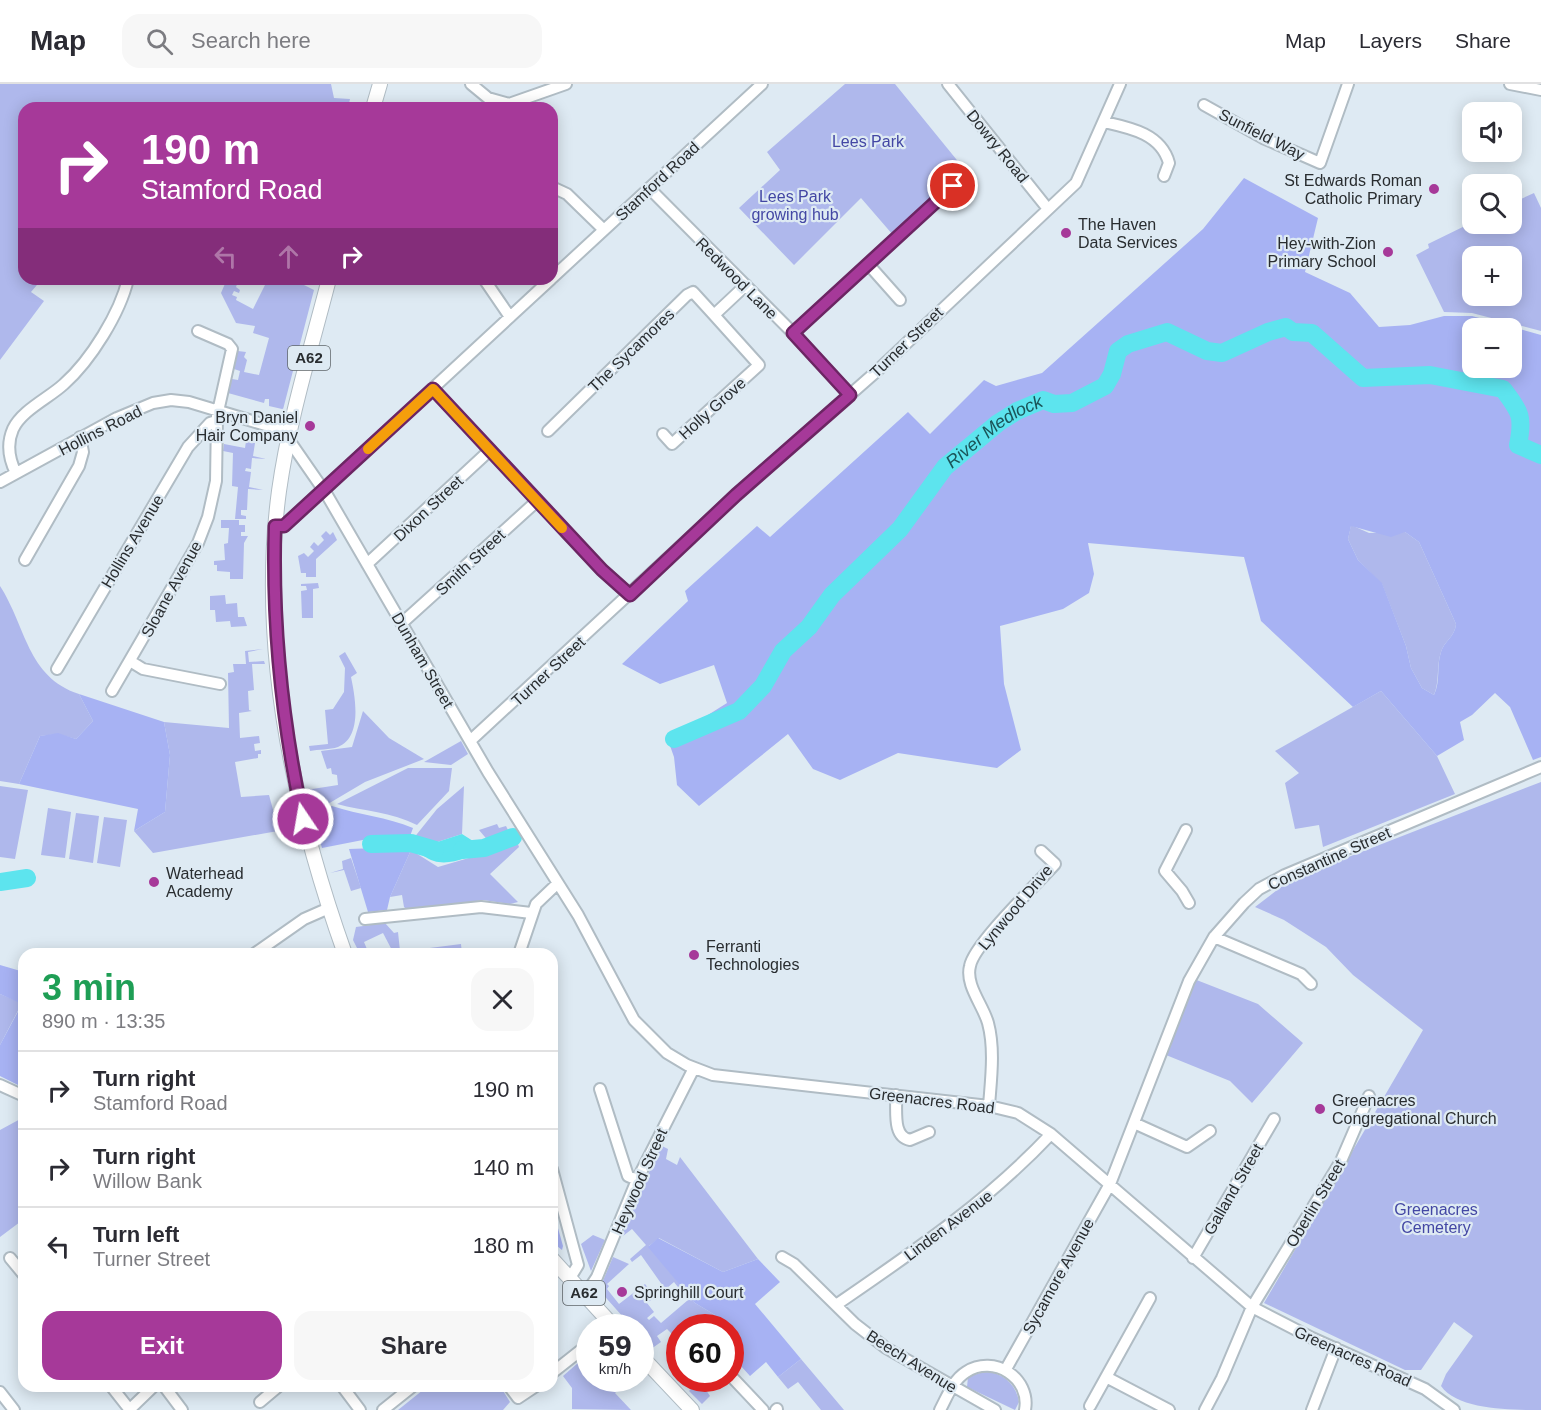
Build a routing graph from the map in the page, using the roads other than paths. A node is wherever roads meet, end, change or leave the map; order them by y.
1 (380, 84) edge
2 (471, 84) edge
3 (566, 84) edge
4 (762, 84) edge
5 (948, 84) edge
6 (1120, 84) edge
7 (1348, 84) edge
8 (1510, 84) edge
9 (1541, 90) edge
10 (375, 102) edge
11 (502, 102) edge
12 (515, 102) edge
13 (1204, 105) dead end
14 (1104, 122) junction
15 (1164, 176) dead end
16 (953, 186) dead end
17 (649, 188) junction
18 (558, 190) edge
19 (1048, 209) junction
20 (603, 229) junction
21 (868, 264) junction
22 (558, 271) edge
23 (127, 285) edge
24 (327, 285) edge
25 (488, 285) edge
26 (544, 285) edge
27 (746, 285) junction
28 (900, 300) dead end
29 (714, 315) junction
30 (510, 317) junction
31 (198, 331) dead end
32 (793, 333) junction
33 (433, 389) junction
34 (850, 395) junction
35 (217, 415) junction
36 (548, 431) dead end
37 (663, 434) dead end
38 (80, 437) junction
39 (288, 437) junction
40 (489, 451) junction
41 (16, 473) junction
42 (0, 482) edge
43 (323, 490) junction
44 (537, 501) junction
45 (275, 526) junction
46 (25, 560) dead end
47 (367, 564) junction
48 (630, 595) junction
49 (402, 623) junction
50 (130, 661) junction
51 (57, 669) dead end
52 (220, 684) dead end
53 (112, 691) dead end
54 (470, 741) junction
55 (1541, 766) edge
56 (1186, 830) dead end
57 (1041, 852) dead end
58 (557, 884) junction
59 (1189, 903) dead end
60 (329, 909) junction
61 (531, 913) junction
62 (365, 919) dead end
63 (1214, 937) junction
64 (263, 948) edge
65 (343, 948) edge
66 (521, 948) edge
67 (1311, 984) dead end
68 (694, 1068) junction
69 (0, 1085) edge
70 (600, 1089) dead end
71 (18, 1093) edge
72 (896, 1095) junction
73 (1369, 1096) dead end
74 (989, 1106) junction
75 (1274, 1119) dead end
76 (1134, 1123) junction
77 (1210, 1131) dead end
78 (929, 1132) dead end
79 (1051, 1134) junction
80 (637, 1180) junction
81 (1110, 1184) junction
82 (558, 1191) edge
83 (782, 1257) dead end
84 (10, 1258) dead end
85 (1192, 1258) junction
86 (18, 1267) edge
87 (558, 1268) edge
88 (570, 1278) junction
89 (585, 1295) junction
90 (1150, 1298) dead end
91 (836, 1305) junction
92 (1252, 1307) junction
93 (602, 1314) edge
94 (1336, 1348) junction
95 (576, 1354) edge
96 (558, 1368) edge
97 (1006, 1369) junction
98 (654, 1370) edge
99 (1106, 1377) junction
100 (952, 1387) junction
101 (744, 1390) edge
102 (0, 1392) edge
103 (116, 1392) edge
104 (148, 1392) edge
105 (168, 1392) edge
106 (272, 1392) edge
107 (346, 1392) edge
108 (406, 1392) edge
109 (514, 1392) edge
110 (527, 1392) edge
111 (260, 1402) dead end
112 (1090, 1406) dead end
113 (1447, 1408) edge
114 (14, 1410) edge
115 (130, 1410) edge
116 (182, 1410) edge
117 (360, 1410) edge
118 (383, 1410) edge
119 (692, 1410) edge
120 (763, 1410) edge
121 (940, 1410) edge
122 (995, 1410) edge
123 (1025, 1410) edge
124 (1169, 1410) edge
125 (1205, 1410) edge
126 (1312, 1410) edge

1 - 10 main road
2 - 11 street
3 - 12 street
4 - 17 street, Stamford Road
5 - 19 street, Dowry Road
6 - 14 street, Turner Street
7 - 13 street, Sunfield Way
8 - 9 street
14 - 15 street
14 - 19 street, Turner Street
16 - 21 street
17 - 20 street, Stamford Road
17 - 27 street, Redwood Lane
18 - 20 street
19 - 34 street, Turner Street
20 - 22 street, Stamford Road
21 - 28 street
21 - 32 street
23 - 41 street
24 - 39 main road, A62
25 - 30 street
26 - 30 street, Stamford Road
27 - 29 street
27 - 32 street, Redwood Lane
29 - 36 street, The Sycamores
29 - 37 street, Holly Grove
30 - 33 street, Stamford Road
31 - 35 street, Sloane Avenue
32 - 34 street, Redwood Lane
33 - 40 street
33 - 43 street, Stamford Road
34 - 48 street, Turner Street
35 - 38 street, Hollins Road
35 - 39 street, Hollins Road
35 - 50 street, Sloane Avenue
35 - 51 street, Hollins Avenue
38 - 41 street, Hollins Road
38 - 46 street
39 - 43 street, Dunham Street
39 - 45 main road, A62
40 - 44 street
40 - 47 street, Dixon Street
41 - 42 street, Hollins Road
43 - 45 street, Stamford Road
43 - 47 street, Dunham Street
44 - 48 street
44 - 49 street, Smith Street
45 - 60 main road, A62
47 - 49 street, Dunham Street
48 - 54 street, Turner Street
49 - 54 street, Dunham Street
50 - 52 street
50 - 53 street, Sloane Avenue
54 - 58 street, Dunham Street
55 - 63 street, Constantine Street
56 - 59 street
57 - 74 street, Lynwood Drive
58 - 61 street
58 - 68 street, Greenacres Road
60 - 64 street
60 - 65 main road, A62
61 - 62 street
61 - 66 street
63 - 67 street
63 - 76 street, Constantine Street
68 - 72 street, Greenacres Road
68 - 80 street, Heywood Street
69 - 71 street
70 - 80 street
72 - 74 street, Greenacres Road
72 - 78 street
73 - 92 street, Oberlin Street
74 - 79 street, Greenacres Road
75 - 85 street, Galland Street
76 - 77 street
76 - 81 street, Constantine Street
79 - 81 street, Greenacres Road
79 - 91 street, Linden Avenue
80 - 89 street, Heywood Street
81 - 85 street, Greenacres Road
81 - 97 street, Sycamore Avenue
82 - 88 street
83 - 91 street, Beech Avenue
84 - 86 street
85 - 92 street, Greenacres Road
87 - 88 main road, A62
88 - 89 main road, A62
89 - 93 main road, A62
90 - 99 street
91 - 100 street, Beech Avenue
92 - 94 street, Greenacres Road
92 - 125 street, Oberlin Street
94 - 113 street, Greenacres Road
94 - 126 street
95 - 96 street
97 - 100 street
97 - 123 street
98 - 119 main road
99 - 112 street
99 - 124 street
100 - 121 street
100 - 122 street, Beech Avenue
101 - 120 street
102 - 114 street
103 - 115 street
104 - 115 street
105 - 116 street
106 - 111 street
107 - 117 street
108 - 118 street
109 - 110 street

